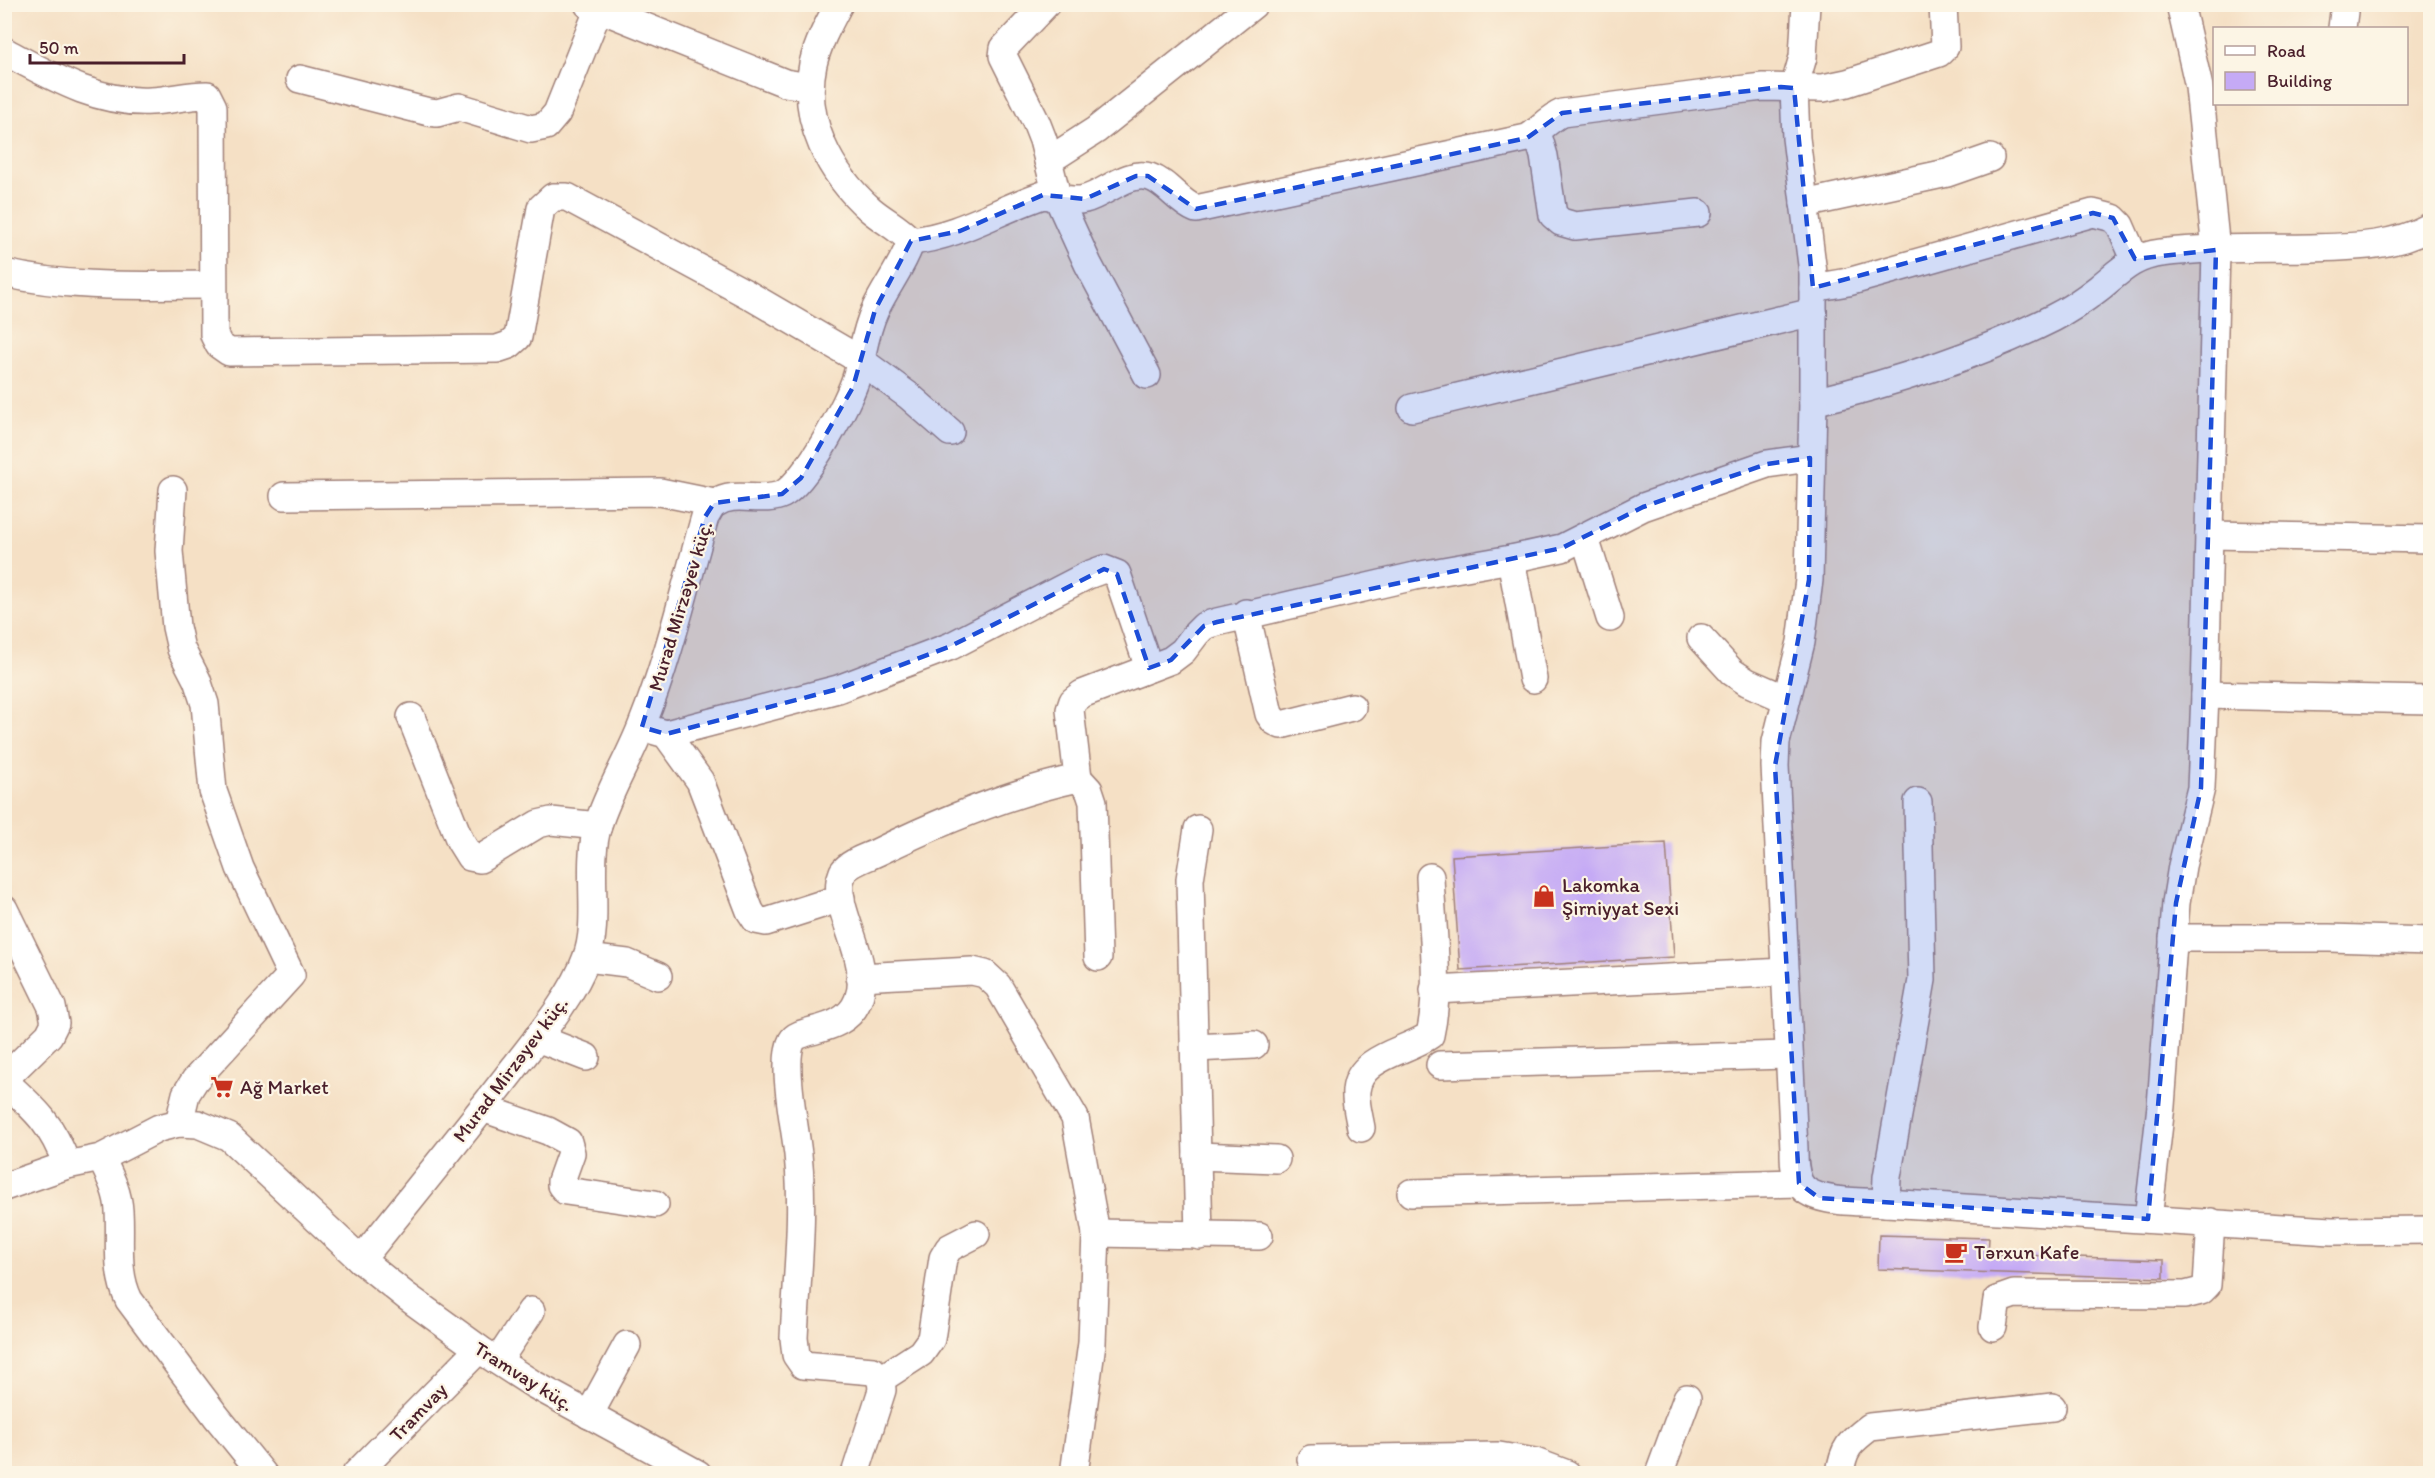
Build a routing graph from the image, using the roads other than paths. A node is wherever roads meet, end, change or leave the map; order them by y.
1 (838, 4) edge
2 (1046, 4) edge
3 (1806, 4) edge
4 (1943, 4) edge
5 (2181, 4) edge
6 (2345, 4) edge
7 (1253, 5) edge
8 (593, 6) edge
9 (2342, 27) edge
10 (4, 51) edge
11 (300, 79) dead end
12 (2207, 85) edge
13 (810, 87) junction
14 (1794, 88) junction
15 (1537, 132) junction
16 (1990, 158) dead end
17 (1048, 161) junction
18 (1057, 196) junction
19 (1804, 204) junction
20 (1698, 213) dead end
21 (2429, 236) edge
22 (911, 241) junction
23 (2216, 250) junction
24 (2135, 259) junction
25 (4, 273) edge
26 (213, 285) junction
27 (1813, 300) junction
28 (860, 360) junction
29 (1147, 375) dead end
30 (1813, 402) junction
31 (1412, 408) dead end
32 (950, 432) dead end
33 (1810, 458) junction
34 (173, 490) dead end
35 (284, 496) dead end
36 (714, 503) junction
37 (2209, 535) junction
38 (1584, 538) junction
39 (2430, 539) edge
40 (1511, 560) junction
41 (1246, 613) junction
42 (1610, 618) dead end
43 (1701, 638) dead end
44 (1149, 668) junction
45 (1533, 679) dead end
46 (2205, 695) junction
47 (1786, 699) junction
48 (2430, 700) edge
49 (1352, 707) dead end
50 (411, 717) dead end
51 (654, 731) junction
52 (1077, 778) junction
53 (1918, 802) dead end
54 (598, 826) junction
55 (1198, 830) dead end
56 (1430, 877) dead end
57 (841, 898) junction
58 (4, 909) edge
59 (2173, 938) junction
60 (2430, 941) edge
61 (1098, 957) dead end
62 (587, 958) junction
63 (1785, 972) junction
64 (658, 976) dead end
65 (860, 977) junction
66 (1434, 990) junction
67 (537, 1038) junction
68 (1254, 1045) dead end
69 (1195, 1048) junction
70 (1790, 1055) junction
71 (586, 1057) dead end
72 (1440, 1065) dead end
73 (4, 1080) edge
74 (483, 1108) junction
75 (179, 1123) junction
76 (1361, 1128) dead end
77 (1197, 1156) junction
78 (101, 1158) junction
79 (1276, 1159) dead end
80 (67, 1165) junction
81 (1799, 1183) junction
82 (4, 1187) edge
83 (1411, 1193) dead end
84 (1886, 1203) junction
85 (655, 1204) dead end
86 (2148, 1219) junction
87 (2211, 1222) junction
88 (2430, 1230) edge
89 (1095, 1233) junction
90 (976, 1234) dead end
91 (1199, 1236) junction
92 (1258, 1236) dead end
93 (361, 1260) junction
94 (531, 1311) dead end
95 (1993, 1327) dead end
96 (627, 1345) dead end
97 (488, 1355) junction
98 (881, 1379) junction
99 (1687, 1398) dead end
100 (2052, 1407) dead end
101 (588, 1415) junction
102 (1311, 1459) dead end
103 (263, 1473) edge
104 (356, 1473) edge
105 (698, 1473) edge
106 (855, 1473) edge
107 (1074, 1473) edge
108 (1567, 1473) edge
109 (1659, 1473) edge
110 (1840, 1473) edge

1 - 13 street
2 - 17 street
3 - 14 street
4 - 14 street
5 - 12 street
6 - 9 street
7 - 17 street
8 - 11 street
8 - 13 street
10 - 26 street
12 - 23 street
13 - 22 street
14 - 15 street
14 - 19 street
15 - 18 street
15 - 20 street
16 - 19 street
17 - 18 street
18 - 22 street
18 - 29 street
19 - 27 street
21 - 23 street
22 - 28 street, Murad Mirzəyev küç.
23 - 24 street
23 - 37 street
24 - 27 street
24 - 30 street
25 - 26 street
26 - 28 street
27 - 30 street
27 - 31 street
28 - 32 street
28 - 36 street, Murad Mirzəyev küç.
30 - 33 street
33 - 38 street
33 - 47 street
34 - 75 street
35 - 36 street
36 - 51 street, Murad Mirzəyev küç.
37 - 39 street
37 - 46 street
38 - 40 street
38 - 42 street
40 - 41 street
40 - 45 street
41 - 44 street
41 - 49 street
43 - 47 street
44 - 51 street
44 - 52 street
46 - 48 street
46 - 59 street
47 - 63 street
50 - 54 street
51 - 54 street, Murad Mirzəyev küç.
51 - 57 street
52 - 57 street
52 - 61 street
53 - 84 street
54 - 62 street, Murad Mirzəyev küç.
55 - 69 street
56 - 66 street
57 - 65 street
58 - 73 street
59 - 60 street
59 - 86 street
62 - 64 street
62 - 67 street, Murad Mirzəyev küç.
63 - 66 street
63 - 70 street
65 - 89 street
65 - 98 street
66 - 76 street
67 - 71 street
67 - 74 street, Murad Mirzəyev küç.
68 - 69 street
69 - 77 street
70 - 72 street
70 - 81 street
73 - 80 street
74 - 85 street
74 - 93 street, Murad Mirzəyev küç.
75 - 78 street
75 - 93 street, Tramvay küç.
77 - 79 street
77 - 91 street
78 - 80 street
78 - 103 street
80 - 82 street
81 - 83 street
81 - 84 street
84 - 86 street
86 - 87 street
87 - 88 street
87 - 95 street
89 - 91 street
89 - 107 street
90 - 98 street
91 - 92 street
93 - 97 street, Tramvay küç.
94 - 97 street, Tramvay
96 - 101 street
97 - 101 street, Tramvay küç.
97 - 104 street, Tramvay
98 - 106 street
99 - 109 street
100 - 110 street
101 - 105 street, Tramvay küç.
102 - 108 street

